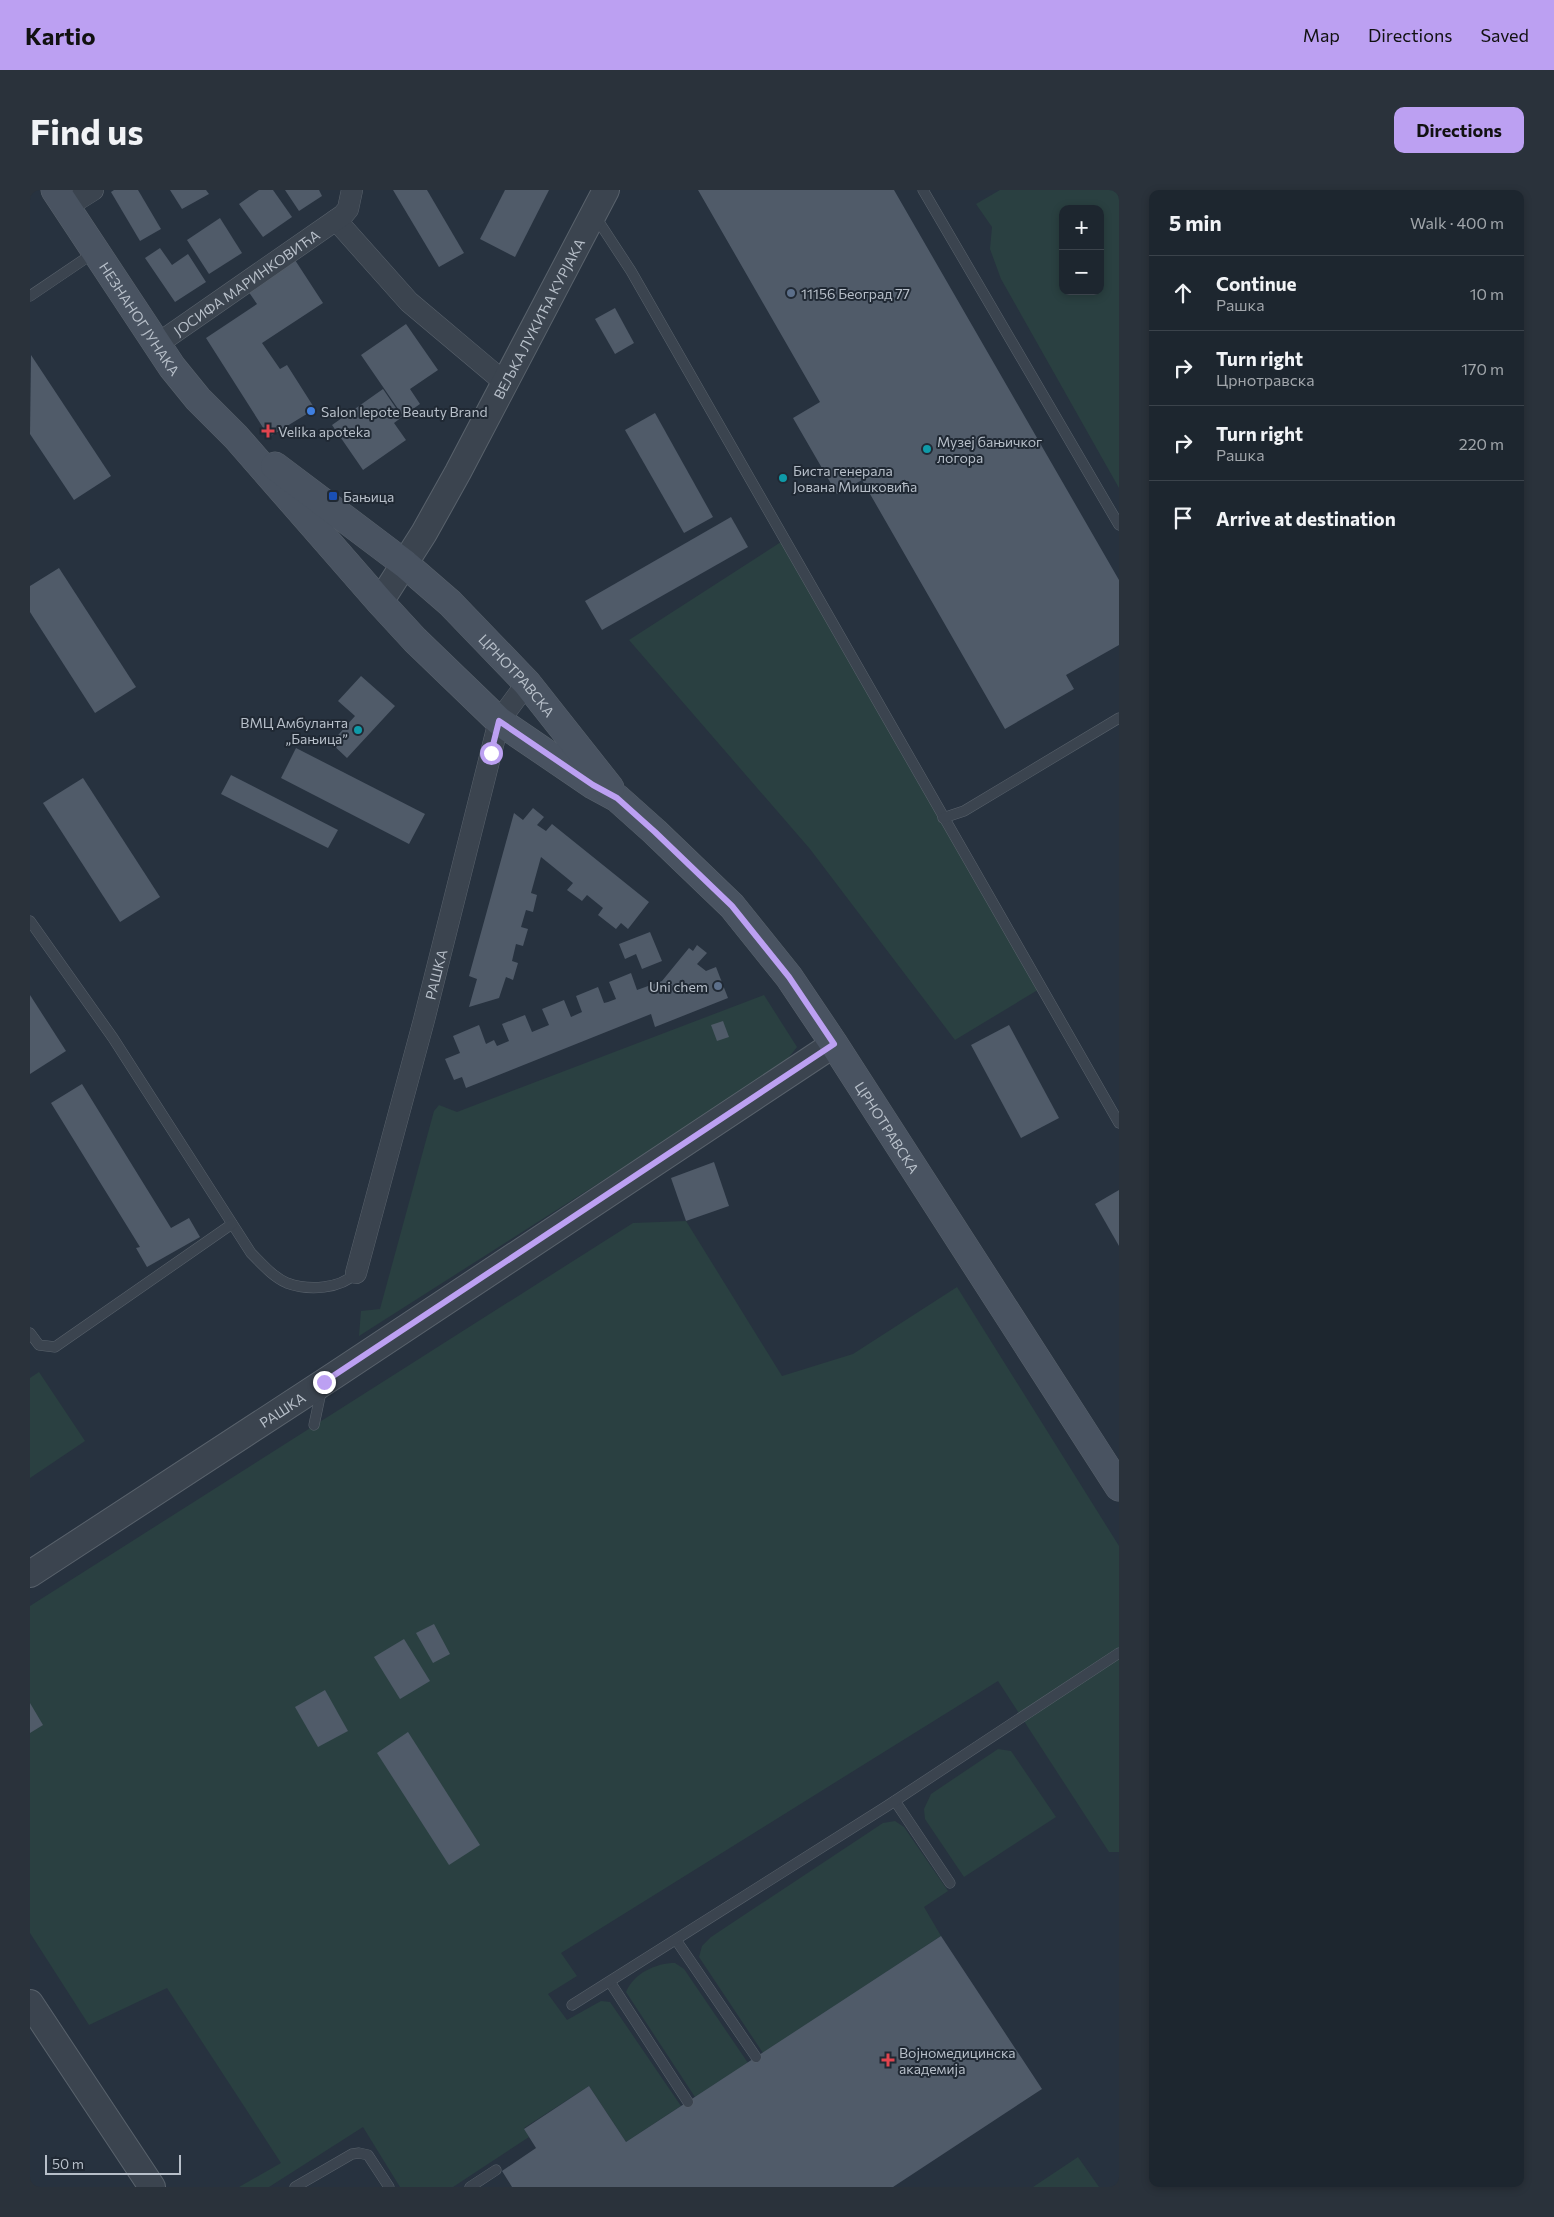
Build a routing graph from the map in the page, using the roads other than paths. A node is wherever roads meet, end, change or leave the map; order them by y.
1 (92, 190) edge
2 (352, 190) edge
3 (606, 190) edge
4 (923, 190) edge
5 (60, 199) edge
6 (594, 215) junction
7 (336, 220) junction
8 (95, 252) junction
9 (30, 296) edge
10 (156, 345) junction
11 (504, 382) junction
12 (236, 437) junction
13 (1119, 525) edge
14 (406, 564) junction
15 (380, 602) junction
16 (527, 683) junction
17 (1119, 718) edge
18 (499, 721) junction
19 (617, 798) junction
20 (943, 818) junction
21 (30, 921) edge
22 (34, 936) edge
23 (834, 1044) junction
24 (1119, 1123) edge
25 (232, 1224) junction
26 (356, 1273) joint
27 (30, 1333) edge
28 (324, 1382) junction
29 (314, 1426) dead end
30 (1118, 1485) edge
31 (30, 1574) edge
32 (1119, 1653) edge
33 (895, 1801) junction
34 (950, 1883) dead end
35 (676, 1940) junction
36 (610, 1982) junction
37 (30, 2003) edge
38 (572, 2005) dead end
39 (756, 2057) dead end
40 (688, 2102) dead end
41 (496, 2170) dead end
42 (152, 2187) edge
43 (295, 2187) edge
44 (389, 2187) edge
45 (470, 2187) edge

1 - 5 street
2 - 7 street
3 - 6 street, ВЕЉКА ЛУКИЋА КУРЈАКА
4 - 13 lane
5 - 8 main road, НЕЗНАНОГ ЈУНАКА
6 - 11 street, ВЕЉКА ЛУКИЋА КУРЈАКА
6 - 20 lane
7 - 10 street, ЈОСИФА МАРИНКОВИЋА
7 - 11 street
8 - 9 lane
8 - 10 main road, НЕЗНАНОГ ЈУНАКА
10 - 12 main road, НЕЗНАНОГ ЈУНАКА
11 - 14 street, ВЕЉКА ЛУКИЋА КУРЈАКА
12 - 14 main road, НЕЗНАНОГ ЈУНАКА
12 - 15 main road, НЕЗНАНОГ ЈУНАКА
14 - 15 street, ВЕЉКА ЛУКИЋА КУРЈАКА
14 - 16 main road, ЦРНОТРАВСКА
15 - 18 main road, ЦРНОТРАВСКА
16 - 18 street, РАШКА
16 - 19 main road, ЦРНОТРАВСКА
17 - 20 lane
18 - 19 main road, ЦРНОТРАВСКА
18 - 26 street, РАШКА
19 - 23 main road, ЦРНОТРАВСКА
20 - 24 lane
21 - 22 lane
22 - 25 lane
23 - 28 street, РАШКА
23 - 30 main road, ЦРНОТРАВСКА
25 - 26 lane
25 - 27 lane
28 - 29 lane
28 - 31 street, РАШКА
32 - 33 lane
33 - 34 lane
33 - 35 lane
35 - 36 lane
35 - 39 lane
36 - 38 lane
36 - 40 lane
37 - 42 street
41 - 45 lane
43 - 44 lane

